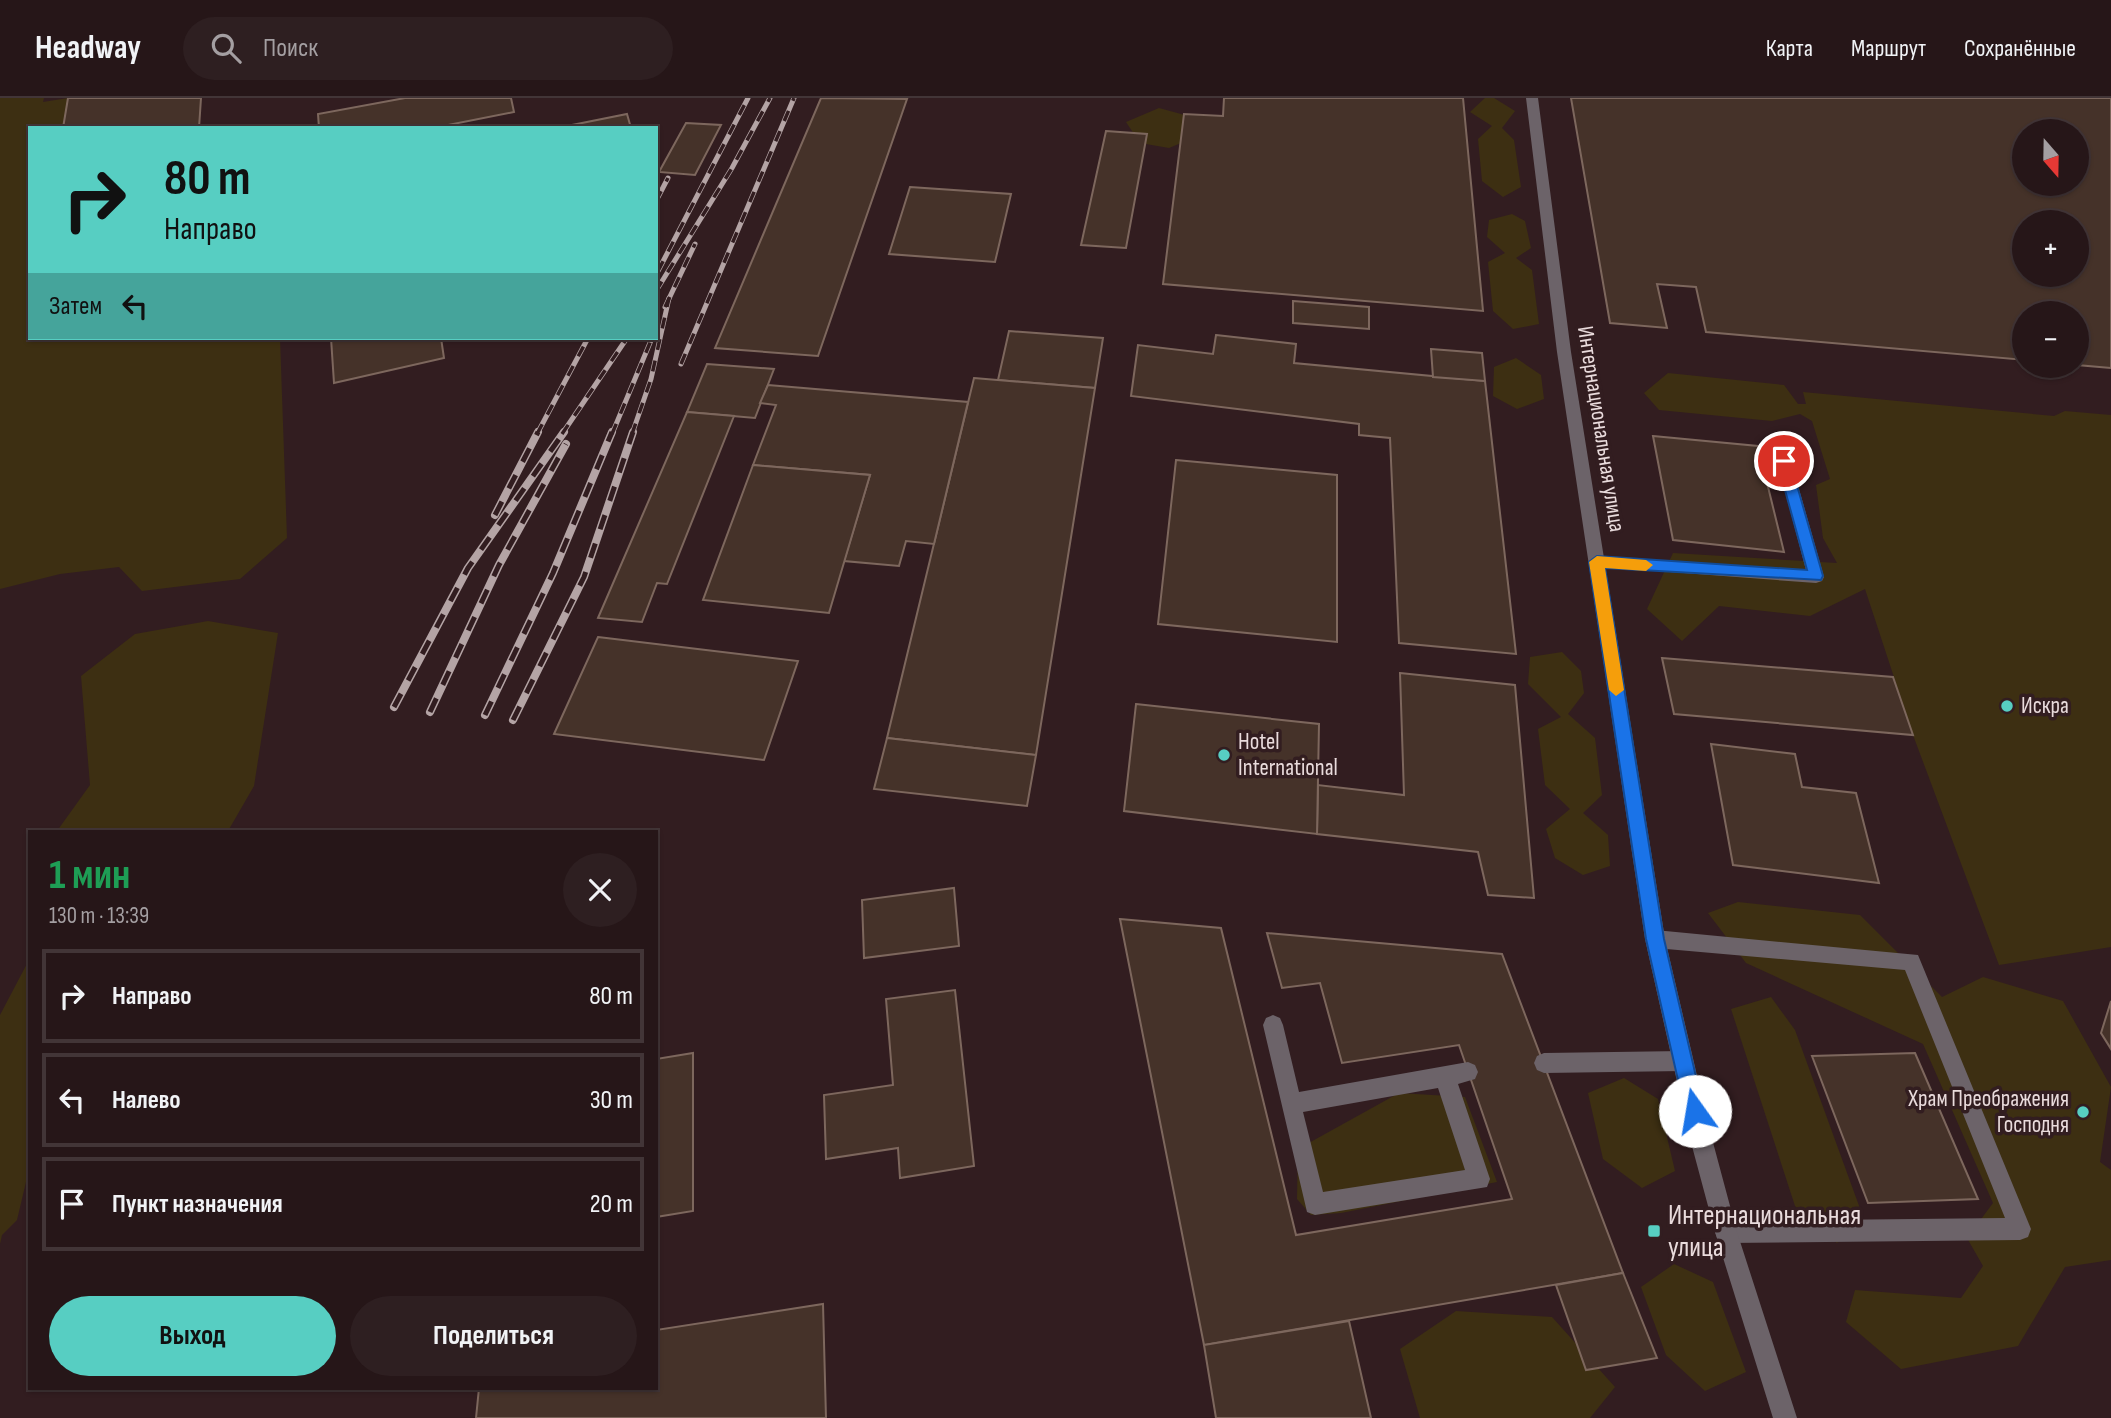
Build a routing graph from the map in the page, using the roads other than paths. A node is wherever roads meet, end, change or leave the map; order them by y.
1 (1532, 98) edge
2 (1784, 461) dead end
3 (1597, 562) junction
4 (1655, 939) junction
5 (1273, 1026) dead end
6 (1683, 1061) junction
7 (1544, 1063) dead end
8 (1468, 1072) dead end
9 (1445, 1076) junction
10 (1291, 1104) junction
11 (1726, 1232) junction
12 (1785, 1418) edge

1 - 3 street, Интернациональная улица
2 - 3 street
3 - 4 street, Интернациональная улица
4 - 6 street, Интернациональная улица
4 - 11 street
5 - 10 street
6 - 7 street
6 - 11 street, Интернациональная улица
8 - 9 street
9 - 10 street
9 - 10 street
11 - 12 street, Интернациональная улица

